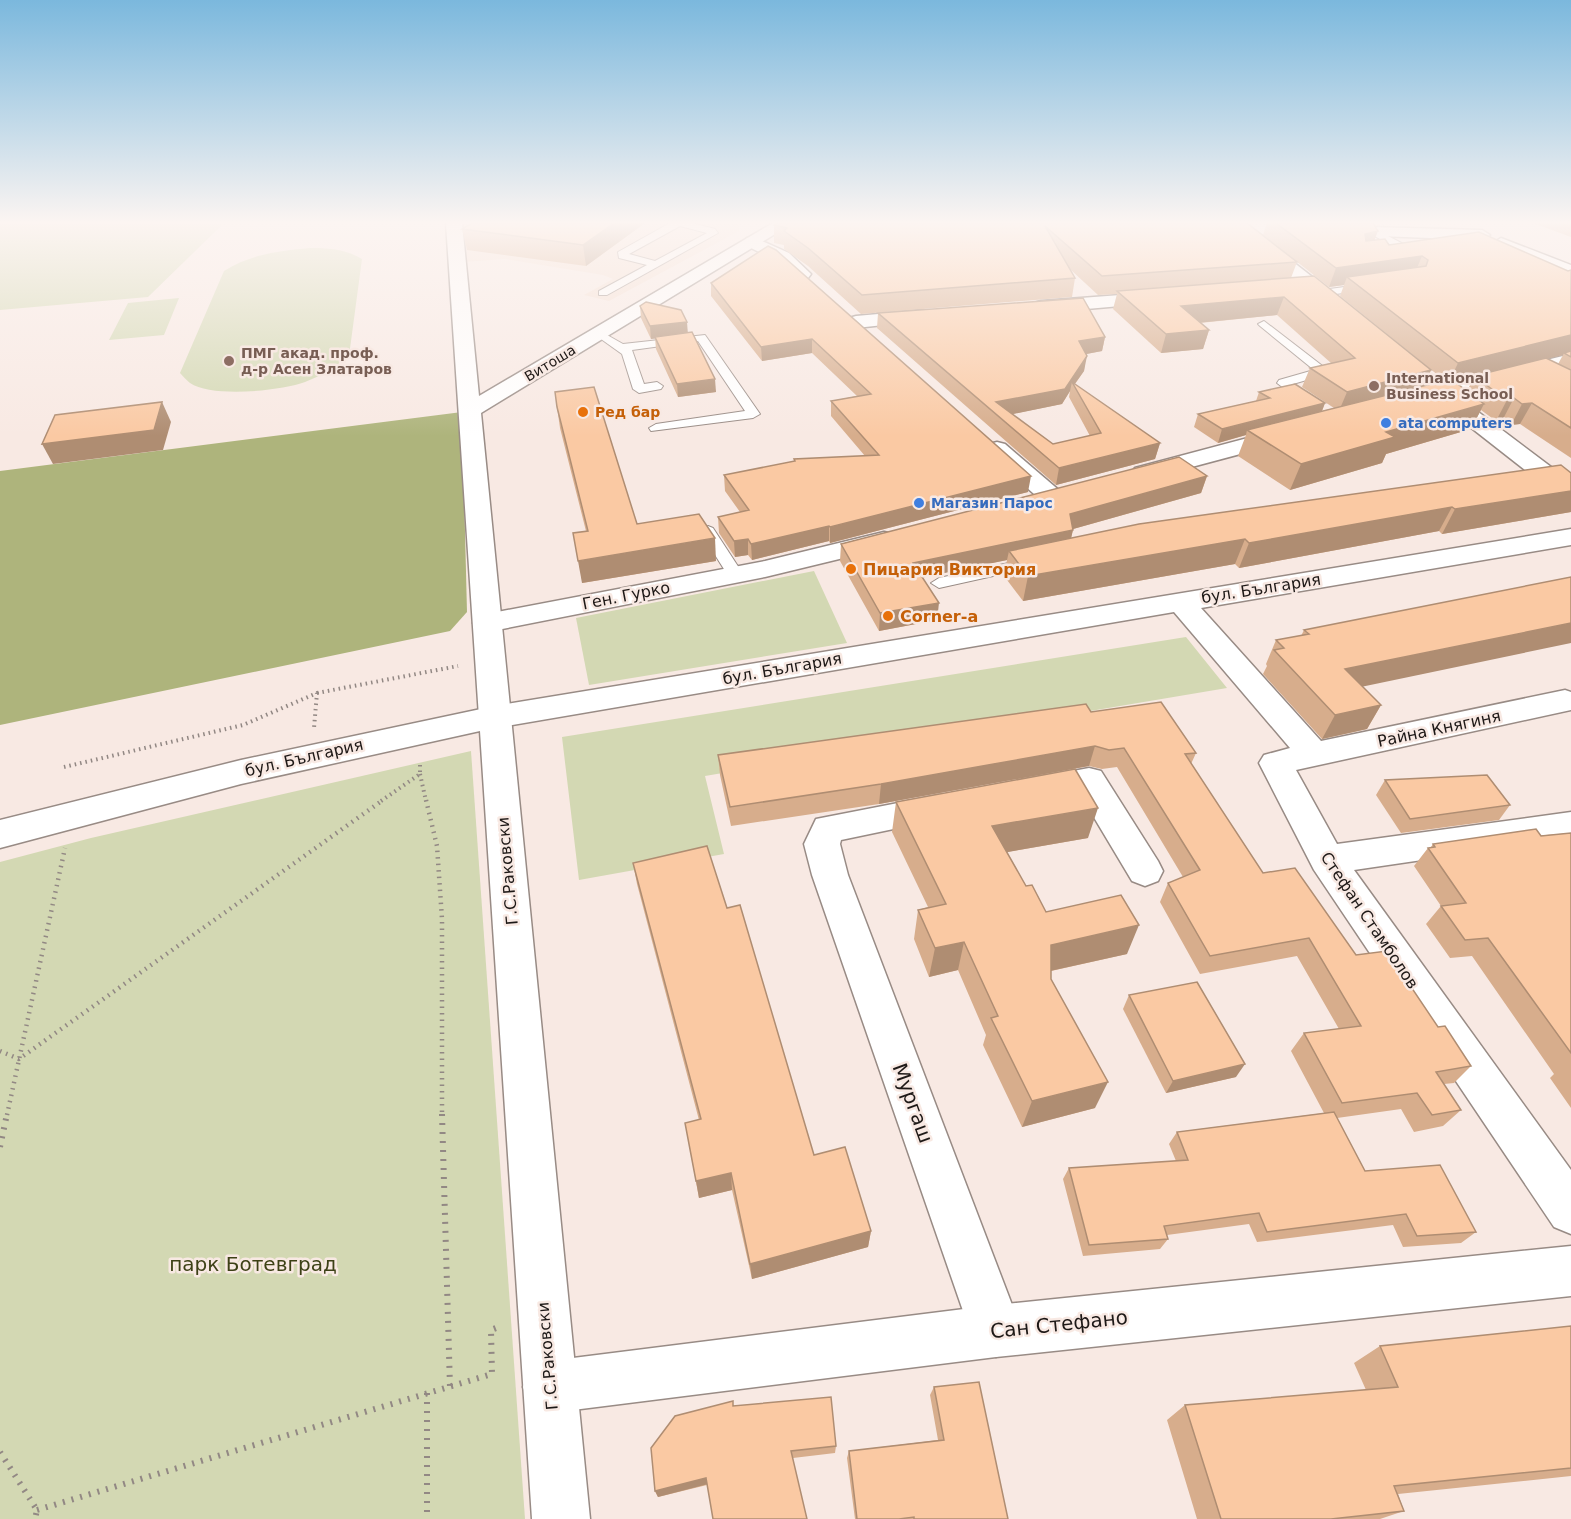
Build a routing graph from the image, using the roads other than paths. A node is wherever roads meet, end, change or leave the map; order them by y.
1 (460, 294) edge
2 (667, 294) edge
3 (1323, 294) edge
4 (1173, 297) edge
5 (840, 307) edge
6 (1020, 309) edge
7 (938, 315) edge
8 (1349, 316) edge
9 (856, 322) junction
10 (1264, 324) edge
11 (600, 334) junction
12 (874, 338) edge
13 (621, 348) junction
14 (1571, 360) edge
15 (1422, 378) edge
16 (657, 386) dead end
17 (1440, 393) junction
18 (1395, 405) edge
19 (1321, 408) edge
20 (469, 411) junction
21 (657, 428) dead end
22 (1306, 430) edge
23 (980, 433) edge
24 (1539, 470) junction
25 (1516, 474) edge
26 (1117, 480) edge
27 (1571, 494) edge
28 (1052, 497) edge
29 (708, 531) edge
30 (904, 535) edge
31 (1571, 537) edge
32 (1051, 558) edge
33 (735, 574) junction
34 (939, 583) dead end
35 (1179, 601) junction
36 (487, 623) junction
37 (1565, 701) dead end
38 (495, 717) junction
39 (1314, 754) junction
40 (1009, 795) edge
41 (964, 803) edge
42 (1571, 825) edge
43 (0, 834) edge
44 (1327, 860) junction
45 (1145, 871) dead end
46 (1571, 1210) edge
47 (1571, 1272) edge
48 (996, 1331) junction
49 (549, 1387) junction
50 (561, 1519) edge

1 - 20 street, Г.С.Раковски
2 - 11 street, Витоша
3 - 8 street
4 - 6 street
5 - 9 street
7 - 9 street
9 - 12 street
10 - 19 lane
11 - 13 lane
11 - 20 street, Витоша
13 - 16 lane
13 - 21 lane
14 - 17 street
15 - 17 street
17 - 18 street
17 - 24 street
20 - 36 street, Г.С.Раковски
22 - 26 street
23 - 28 street
24 - 25 lane
24 - 27 street
29 - 33 lane
30 - 33 street, Ген. Гурко
31 - 35 street, бул. България
32 - 34 lane
33 - 36 street, Ген. Гурко
35 - 38 street, бул. България
35 - 39 street
36 - 38 street, Г.С.Раковски
37 - 39 street, Райна Княгиня
38 - 43 street, бул. България
38 - 49 street, Г.С.Раковски
39 - 44 street, Стефан Стамболов
40 - 45 street
41 - 48 street, Мургаш
42 - 44 street
44 - 46 street, Стефан Стамболов
47 - 48 street, Сан Стефано
48 - 49 street, Сан Стефано
49 - 50 street, Г.С.Раковски

